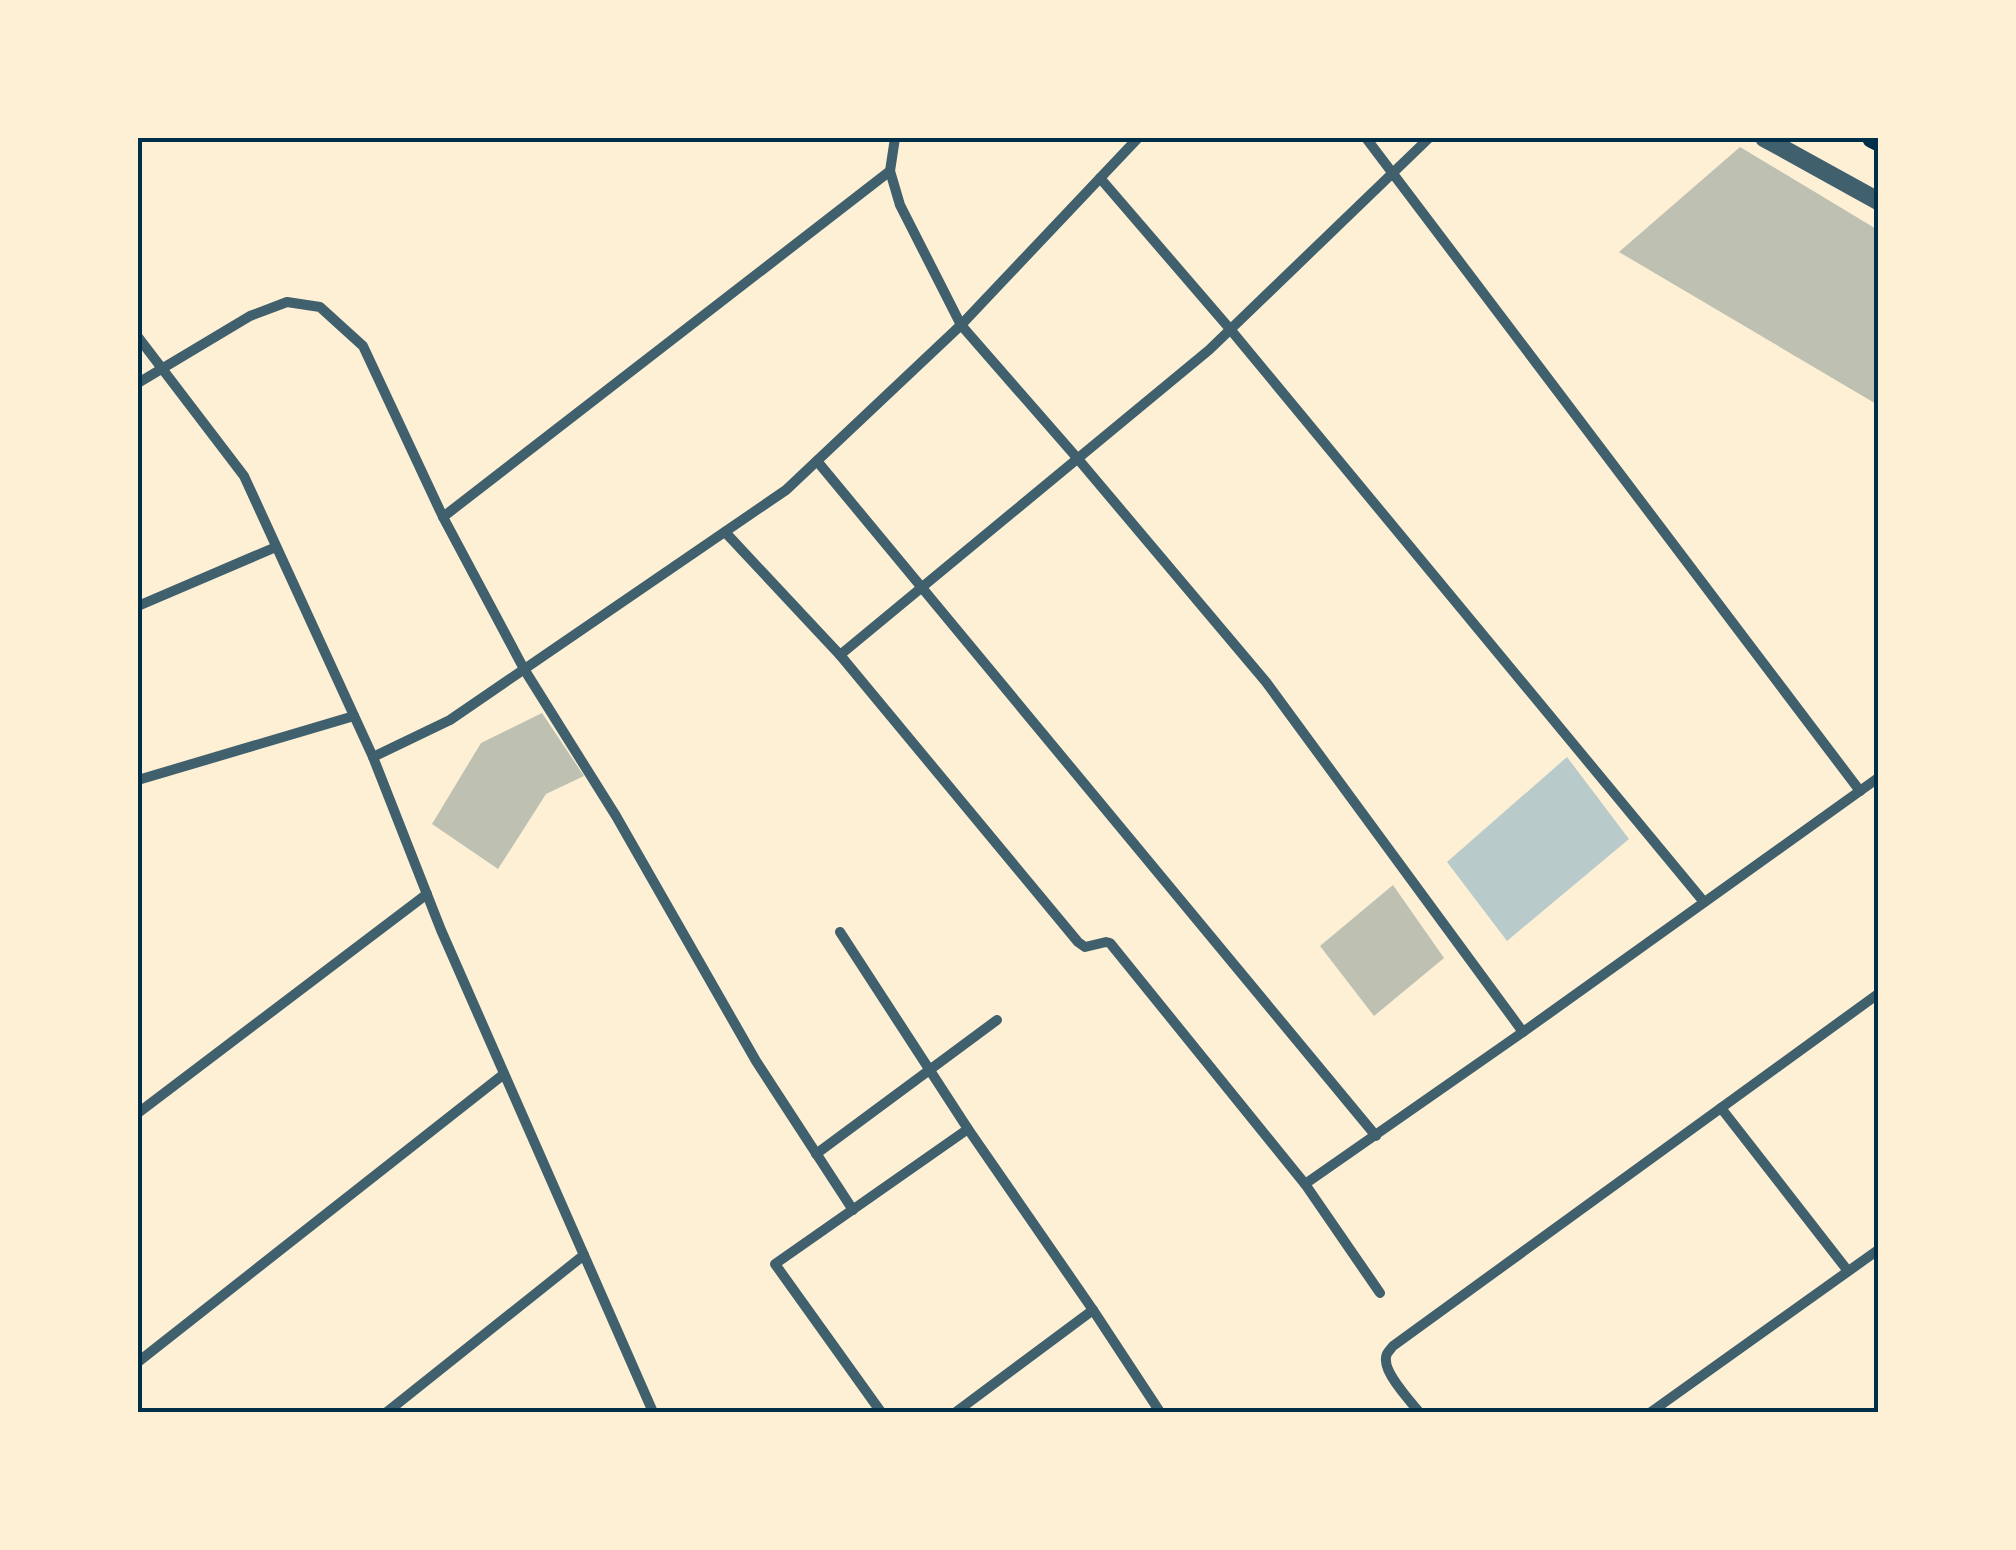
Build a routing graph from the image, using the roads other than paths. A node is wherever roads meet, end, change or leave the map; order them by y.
1 (896, 138) edge
2 (1138, 138) edge
3 (1366, 138) edge
4 (1429, 138) edge
5 (1764, 138) edge
6 (890, 171) junction
7 (1393, 172) junction
8 (1100, 178) junction
9 (1878, 201) edge
10 (961, 325) junction
11 (1230, 329) junction
12 (138, 337) edge
13 (161, 368) junction
14 (138, 383) edge
15 (1078, 459) junction
16 (816, 461) junction
17 (444, 517) junction
18 (726, 532) junction
19 (276, 547) junction
20 (922, 588) junction
21 (138, 606) edge
22 (840, 655) junction
23 (524, 669) junction
24 (354, 716) junction
25 (374, 757) junction
26 (1878, 778) edge
27 (138, 780) edge
28 (1860, 791) junction
29 (427, 894) junction
30 (1704, 902) junction
31 (840, 932) dead end
32 (1878, 994) edge
33 (997, 1020) dead end
34 (1523, 1032) junction
35 (931, 1070) junction
36 (504, 1074) junction
37 (1721, 1108) junction
38 (138, 1112) edge
39 (968, 1129) junction
40 (1376, 1136) junction
41 (816, 1154) junction
42 (1304, 1184) junction
43 (852, 1210) junction
44 (1878, 1250) edge
45 (584, 1256) junction
46 (1848, 1271) junction
47 (1380, 1293) dead end
48 (1093, 1310) junction
49 (138, 1362) edge
50 (387, 1412) edge
51 (652, 1412) edge
52 (880, 1412) edge
53 (956, 1412) edge
54 (1160, 1412) edge
55 (1419, 1412) edge
56 (1650, 1412) edge

1 - 6 street
2 - 8 street
3 - 7 street
4 - 7 street
5 - 9 street
6 - 10 street
6 - 17 street
7 - 11 street
7 - 28 street
8 - 10 street
8 - 11 street
10 - 15 street
10 - 16 street
11 - 15 street
11 - 30 street
12 - 13 street
13 - 14 street
13 - 17 street
13 - 19 street
15 - 20 street
15 - 34 street
16 - 18 street
16 - 20 street
17 - 23 street
18 - 22 street
18 - 23 street
19 - 21 street
19 - 24 street
20 - 22 street
20 - 40 street
22 - 42 street
23 - 25 street
23 - 41 street
24 - 25 street
24 - 27 street
25 - 29 street
26 - 28 street
28 - 30 street
29 - 36 street
29 - 38 street
30 - 34 street
31 - 35 street
32 - 37 street
33 - 35 street
34 - 40 street
35 - 39 street
35 - 41 street
36 - 45 street
36 - 49 street
37 - 46 street
37 - 55 street
39 - 43 street
39 - 48 street
40 - 42 street
41 - 43 street
42 - 47 street
43 - 52 street
44 - 46 street
45 - 50 street
45 - 51 street
46 - 56 street
48 - 53 street
48 - 54 street

